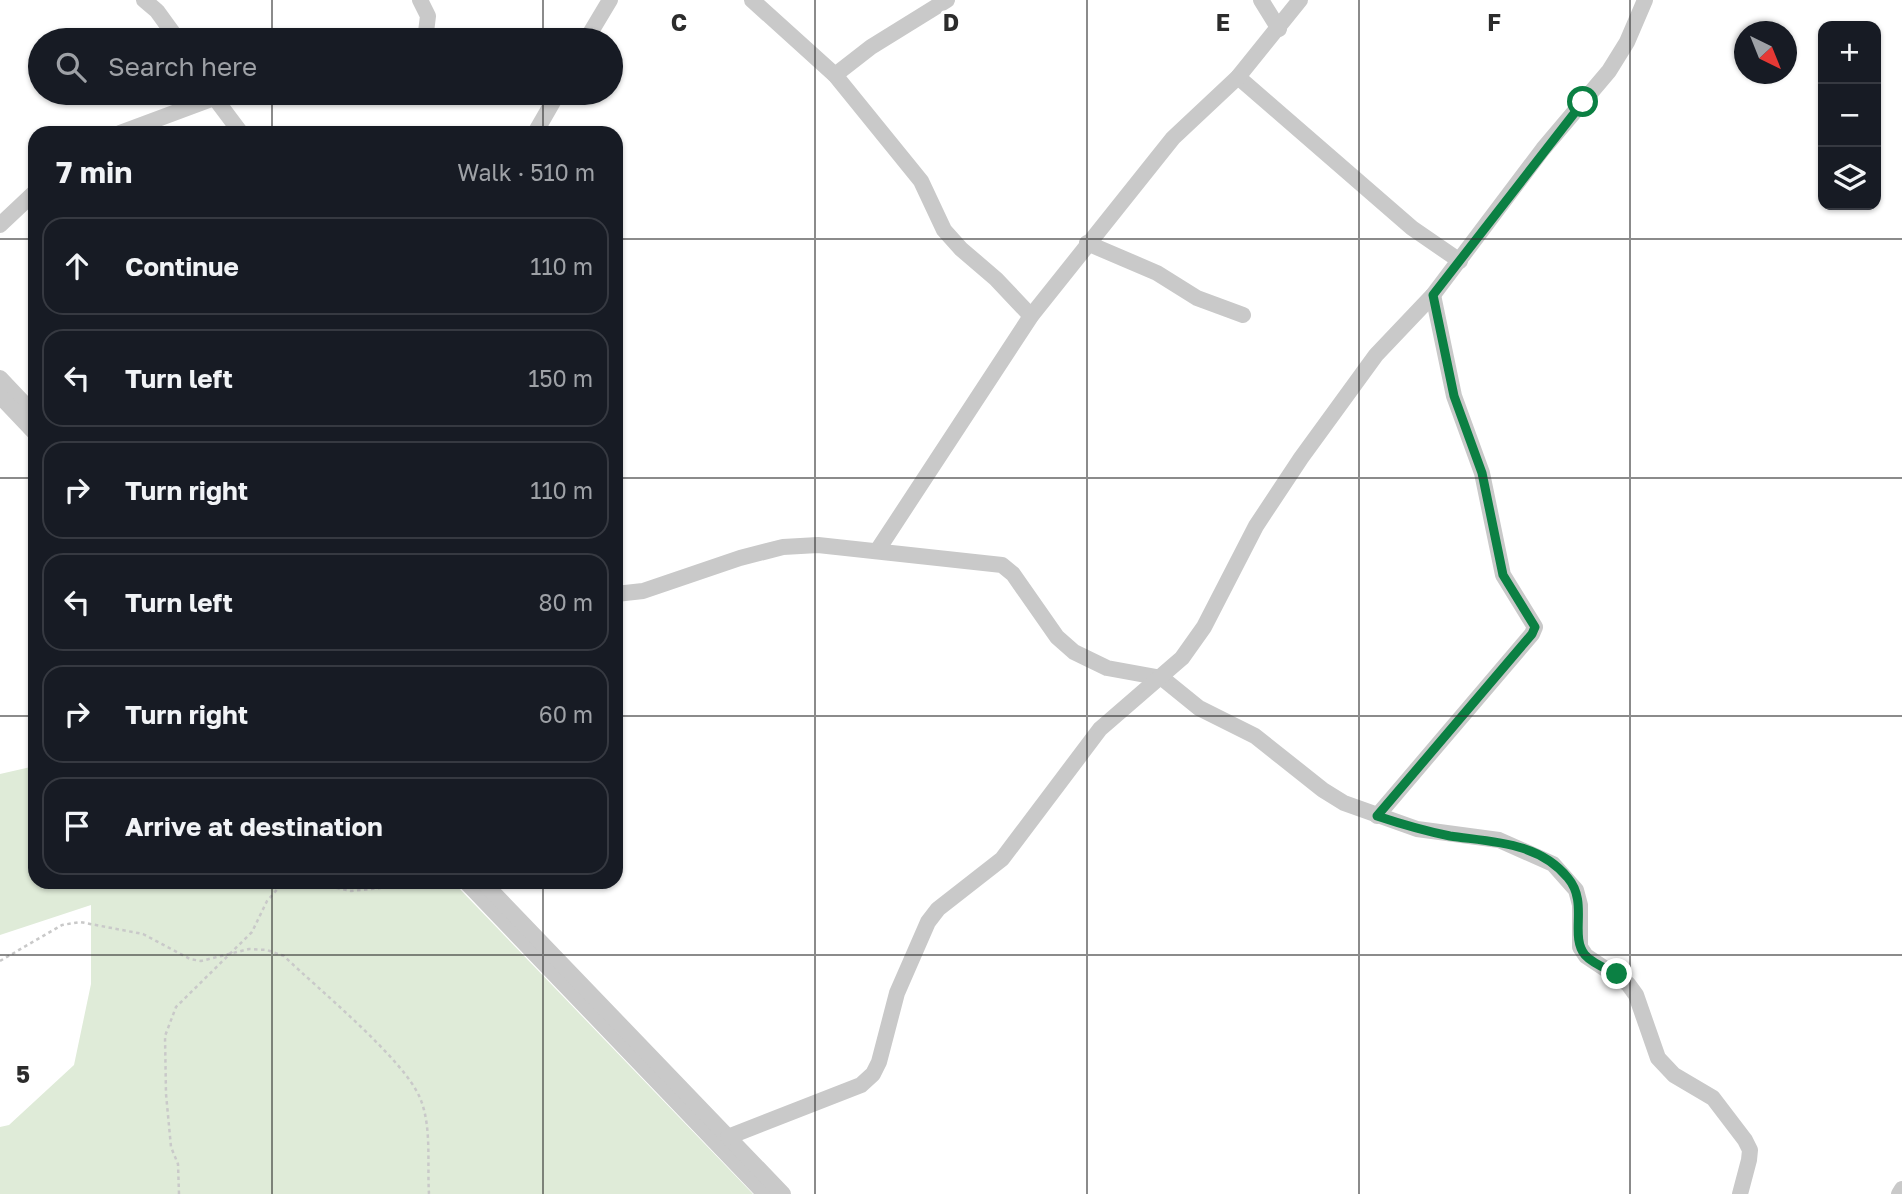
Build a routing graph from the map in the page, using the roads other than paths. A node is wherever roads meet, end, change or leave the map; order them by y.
1 (170, 0) edge
2 (420, 0) edge
3 (610, 0) edge
4 (752, 0) edge
5 (947, 0) edge
6 (1261, 0) edge
7 (1300, 0) edge
8 (1645, 0) edge
9 (150, 5) edge
10 (168, 28) edge
11 (426, 28) edge
12 (593, 28) edge
13 (1279, 29) junction
14 (835, 75) junction
15 (1238, 77) junction
16 (190, 105) edge
17 (219, 105) edge
18 (551, 105) edge
19 (137, 126) edge
20 (236, 126) edge
21 (538, 126) edge
22 (28, 199) edge
23 (0, 225) edge
24 (1087, 243) junction
25 (1460, 261) junction
26 (1433, 295) junction
27 (1243, 315) dead end
28 (1031, 316) junction
29 (0, 378) edge
30 (0, 396) edge
31 (28, 408) edge
32 (28, 426) edge
33 (877, 551) junction
34 (623, 593) edge
35 (1162, 678) junction
36 (1377, 816) junction
37 (473, 889) edge
38 (490, 889) edge
39 (728, 1137) junction
40 (1902, 1189) edge
41 (765, 1194) edge
42 (783, 1194) edge
43 (1741, 1194) edge
44 (1899, 1194) edge

1 - 9 street
2 - 11 street
3 - 12 street
4 - 14 street
5 - 14 street
6 - 13 street
7 - 13 street
8 - 25 street
9 - 10 street
13 - 15 street
14 - 28 street
15 - 24 street
15 - 25 street
16 - 19 street
17 - 20 street
18 - 21 street
22 - 23 street
24 - 27 street
24 - 28 street
25 - 26 street
26 - 35 street
26 - 36 street
28 - 33 street
29 - 31 street
30 - 32 street
33 - 34 street
33 - 35 street
35 - 36 street
35 - 39 street
36 - 43 street
37 - 41 street
38 - 39 street
39 - 42 street
40 - 44 street

